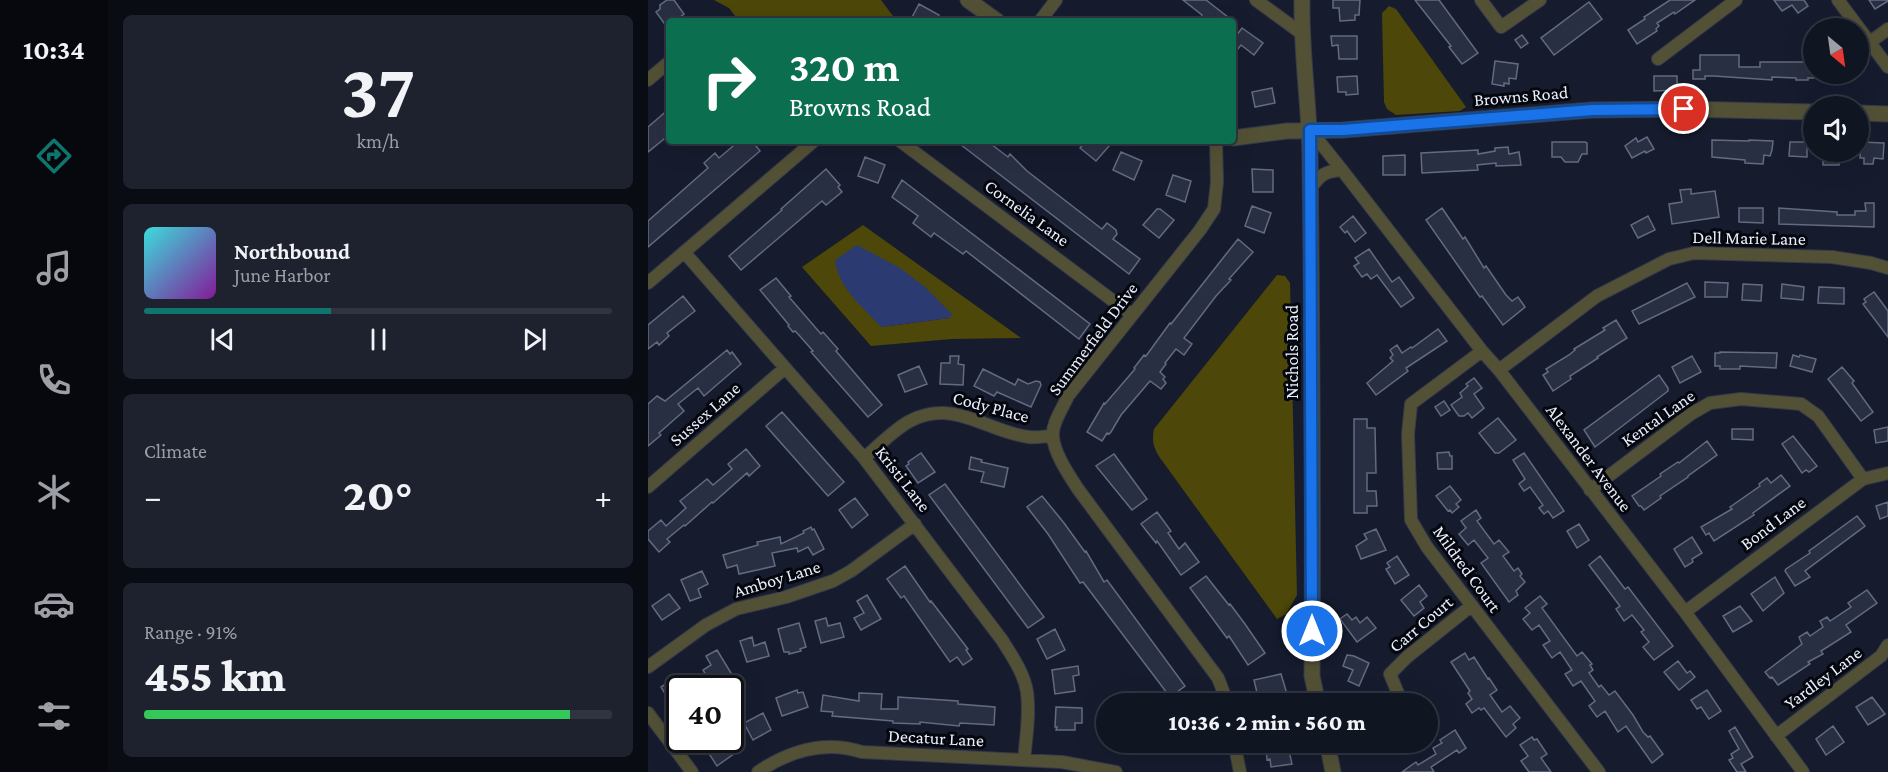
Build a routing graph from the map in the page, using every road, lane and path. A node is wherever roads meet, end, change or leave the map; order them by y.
1 (968, 0) edge
2 (1056, 0) edge
3 (1256, 0) edge
4 (1302, 0) edge
5 (1480, 0) edge
6 (1540, 0) edge
7 (1736, 0) edge
8 (1838, 0) edge
9 (993, 18) edge
10 (1042, 18) edge
11 (1888, 29) edge
12 (1301, 33) junction
13 (1870, 42) junction
14 (1658, 59) dead end
15 (666, 65) edge
16 (1888, 67) edge
17 (648, 80) edge
18 (1803, 112) edge
19 (1869, 113) edge
20 (1888, 114) edge
21 (1310, 130) junction
22 (1236, 138) edge
23 (810, 144) edge
24 (904, 144) edge
25 (1216, 144) edge
26 (1342, 170) junction
27 (1310, 189) junction
28 (684, 252) junction
29 (1888, 268) edge
30 (648, 284) edge
31 (1132, 315) junction
32 (1482, 351) junction
33 (785, 368) junction
34 (1499, 370) junction
35 (1052, 436) junction
36 (864, 458) junction
37 (1888, 473) edge
38 (1863, 479) junction
39 (648, 487) edge
40 (1590, 490) junction
41 (915, 524) junction
42 (1472, 606) junction
43 (1685, 612) junction
44 (1888, 645) edge
45 (1881, 656) junction
46 (648, 667) edge
47 (1888, 667) edge
48 (1224, 693) edge
49 (1316, 693) edge
50 (1398, 693) edge
51 (648, 713) edge
52 (1776, 736) junction
53 (1236, 753) edge
54 (1329, 753) edge
55 (1024, 760) junction
56 (692, 772) edge
57 (758, 772) edge
58 (1116, 772) edge
59 (1240, 772) edge
60 (1333, 772) edge
61 (1599, 772) edge
62 (1803, 772) edge

1 - 9 street
2 - 10 street
3 - 12 street
4 - 12 street, Nichols Road
5 - 6 street
7 - 14 street
8 - 13 street
11 - 13 street
12 - 21 street, Nichols Road
13 - 16 street
15 - 17 street
18 - 21 street, Browns Road
19 - 20 street
21 - 22 street, Browns Road
21 - 26 street, Alexander Avenue
21 - 27 street, Nichols Road
23 - 28 street
24 - 31 street, Cornelia Lane
25 - 31 street, Summerfield Drive
26 - 27 street
26 - 32 street, Alexander Avenue
27 - 49 street, Nichols Road
28 - 30 street
28 - 33 street, Kristi Lane
29 - 34 street, Dell Marie Lane
31 - 35 street, Summerfield Drive
32 - 34 street, Alexander Avenue
32 - 42 street, Mildred Court
33 - 36 street, Kristi Lane
33 - 39 street, Sussex Lane
34 - 40 street, Alexander Avenue
35 - 36 street, Cody Place
35 - 48 street
36 - 41 street, Kristi Lane
37 - 38 street, Bond Lane
38 - 40 street, Kental Lane
38 - 43 street, Bond Lane
40 - 43 street, Alexander Avenue
41 - 46 street, Amboy Lane
41 - 55 street, Kristi Lane
42 - 50 street, Carr Court
42 - 61 street, Mildred Court
43 - 52 street, Alexander Avenue
44 - 45 street, Yardley Lane
45 - 47 street
45 - 52 street, Yardley Lane
51 - 56 street
52 - 62 street, Alexander Avenue
53 - 59 street
54 - 60 street
55 - 57 street, Decatur Lane
55 - 58 street, Decatur Lane

